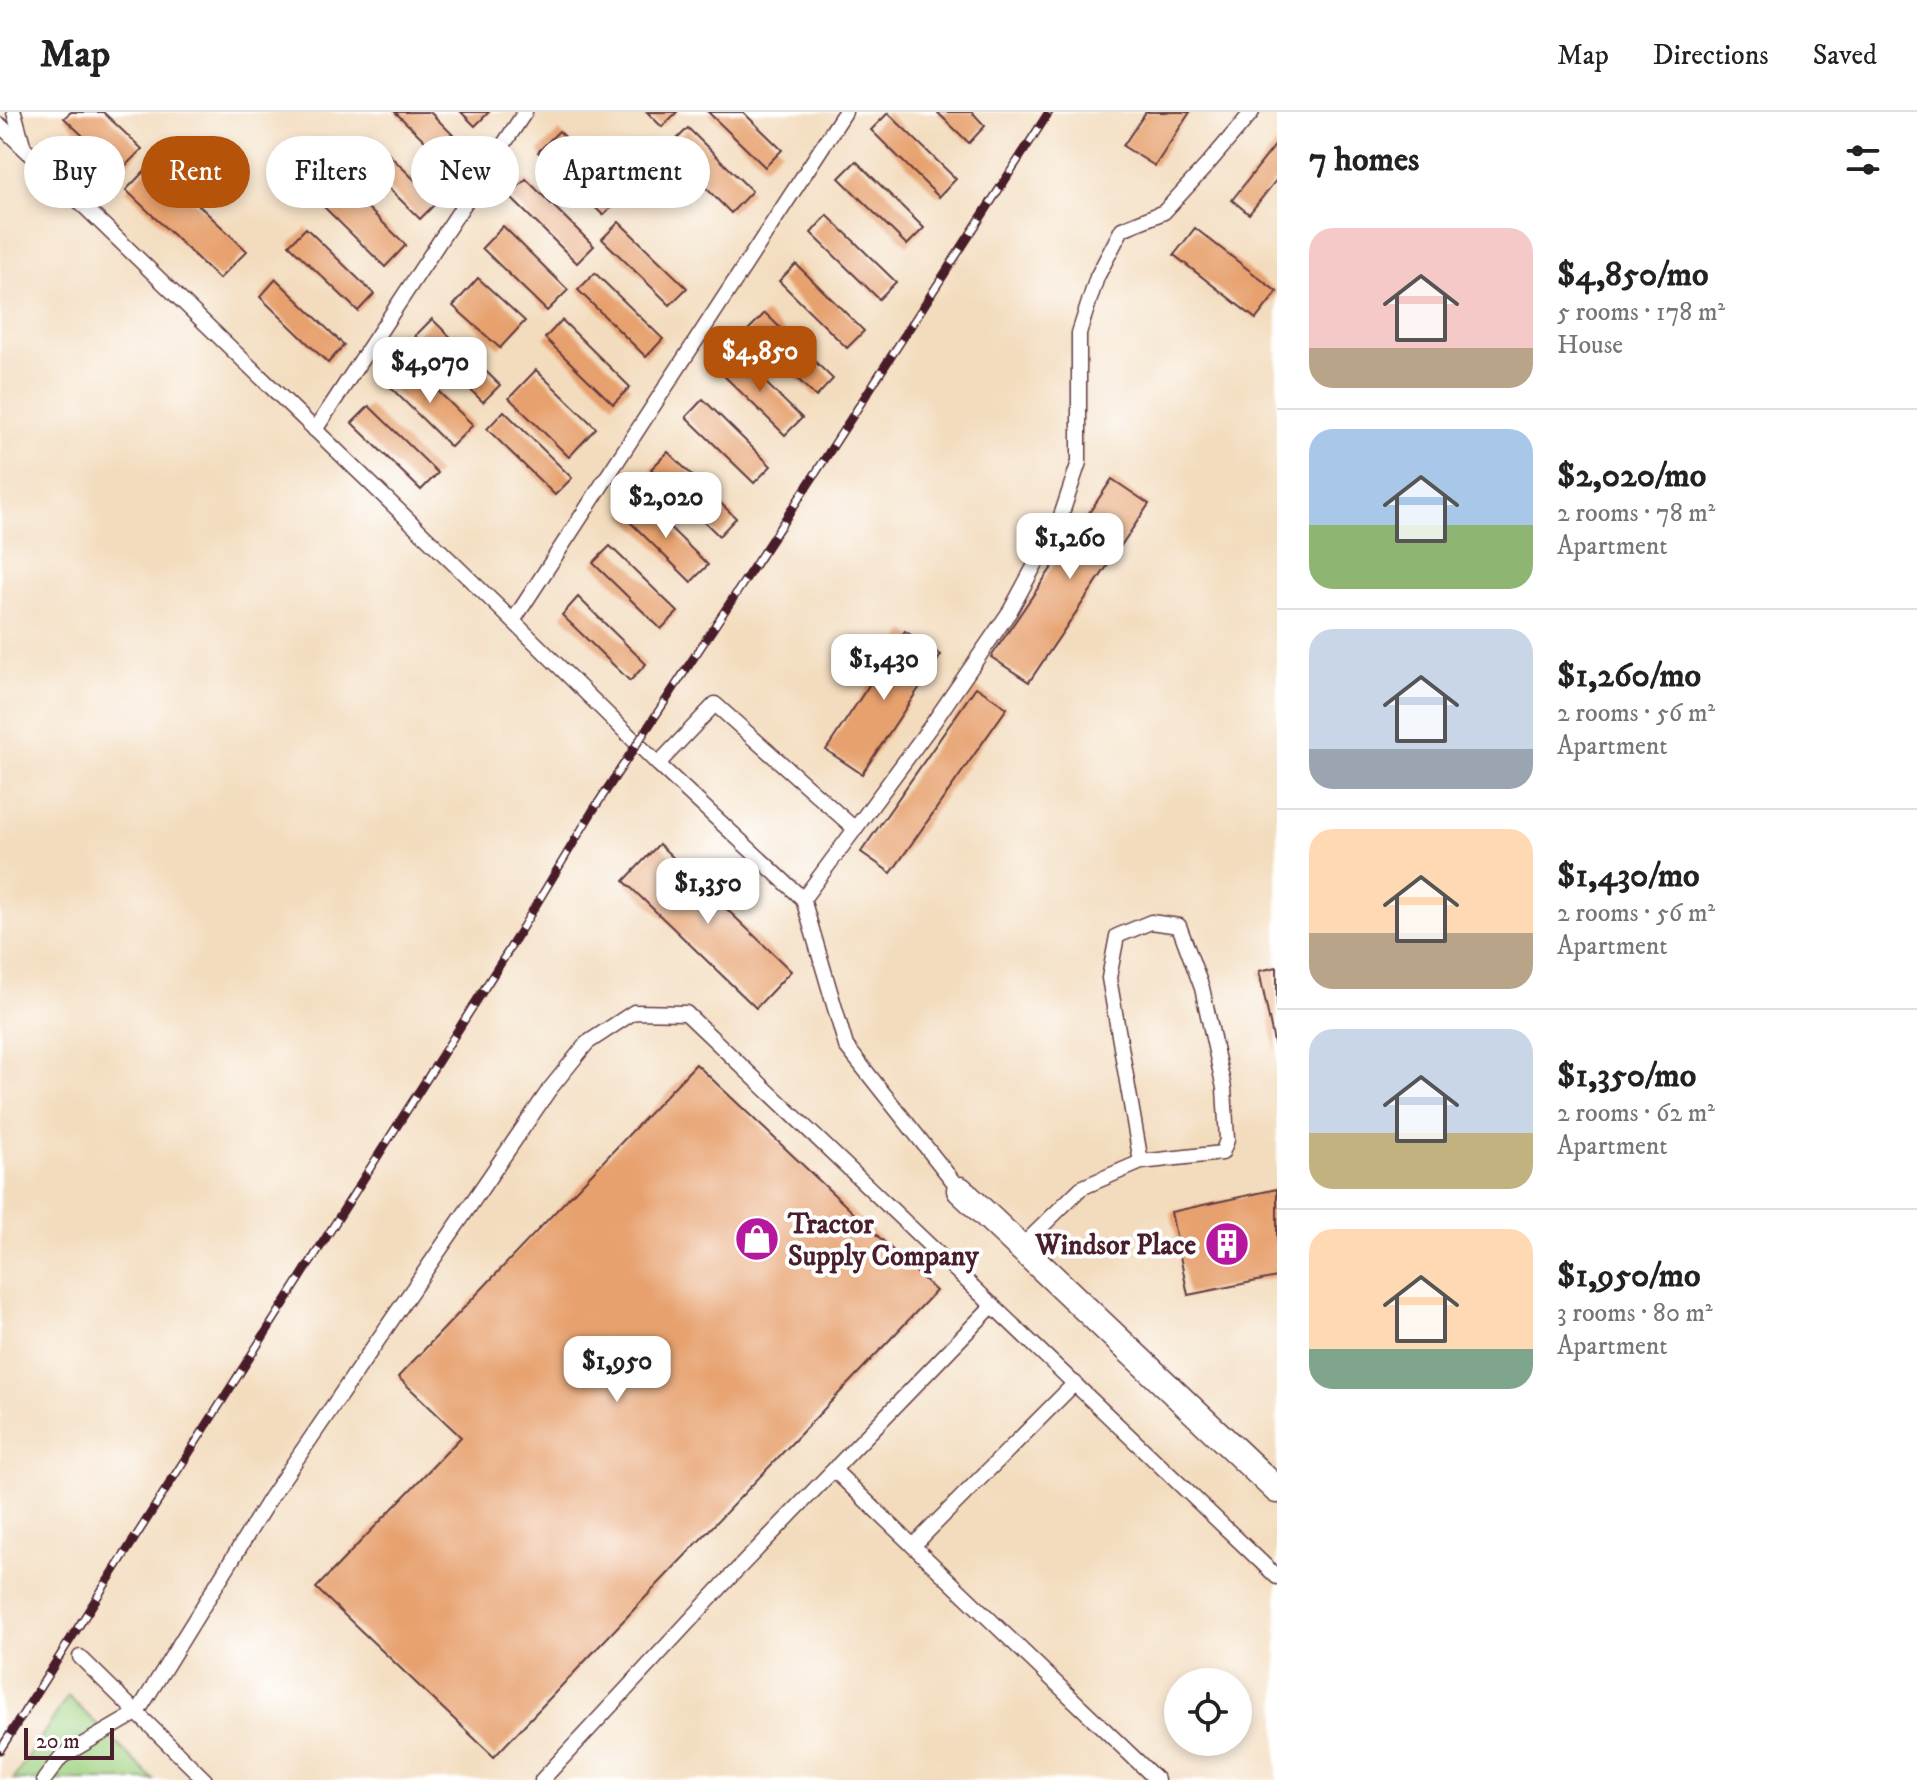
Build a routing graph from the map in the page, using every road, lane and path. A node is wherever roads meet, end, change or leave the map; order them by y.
1 (14, 112) edge
2 (525, 112) edge
3 (845, 112) edge
4 (1252, 112) edge
5 (0, 125) edge
6 (24, 148) joint
7 (86, 208) edge
8 (315, 430) junction
9 (513, 621) junction
10 (658, 764) junction
11 (855, 829) junction
12 (803, 899) junction
13 (1141, 1162) junction
14 (960, 1190) joint
15 (1021, 1247) junction
16 (993, 1305) junction
17 (1075, 1383) junction
18 (834, 1470) junction
19 (1275, 1485) edge
20 (913, 1546) junction
21 (1277, 1577) edge
22 (80, 1657) dead end
23 (137, 1713) junction
24 (44, 1780) edge
25 (205, 1780) edge
26 (542, 1780) edge
27 (1157, 1780) edge

1 - 6 lane
2 - 8 lane
3 - 9 lane
4 - 11 lane
5 - 6 lane
7 - 8 lane
8 - 9 lane
9 - 10 lane
10 - 11 lane
10 - 12 lane
11 - 12 lane
12 - 14 lane
13 - 13 lane
13 - 15 lane
14 - 15 street
15 - 19 street
16 - 17 lane
16 - 18 lane
16 - 23 lane
17 - 20 lane
17 - 21 lane
18 - 20 lane
18 - 26 lane
20 - 27 lane
22 - 23 lane
23 - 24 lane
23 - 25 lane

